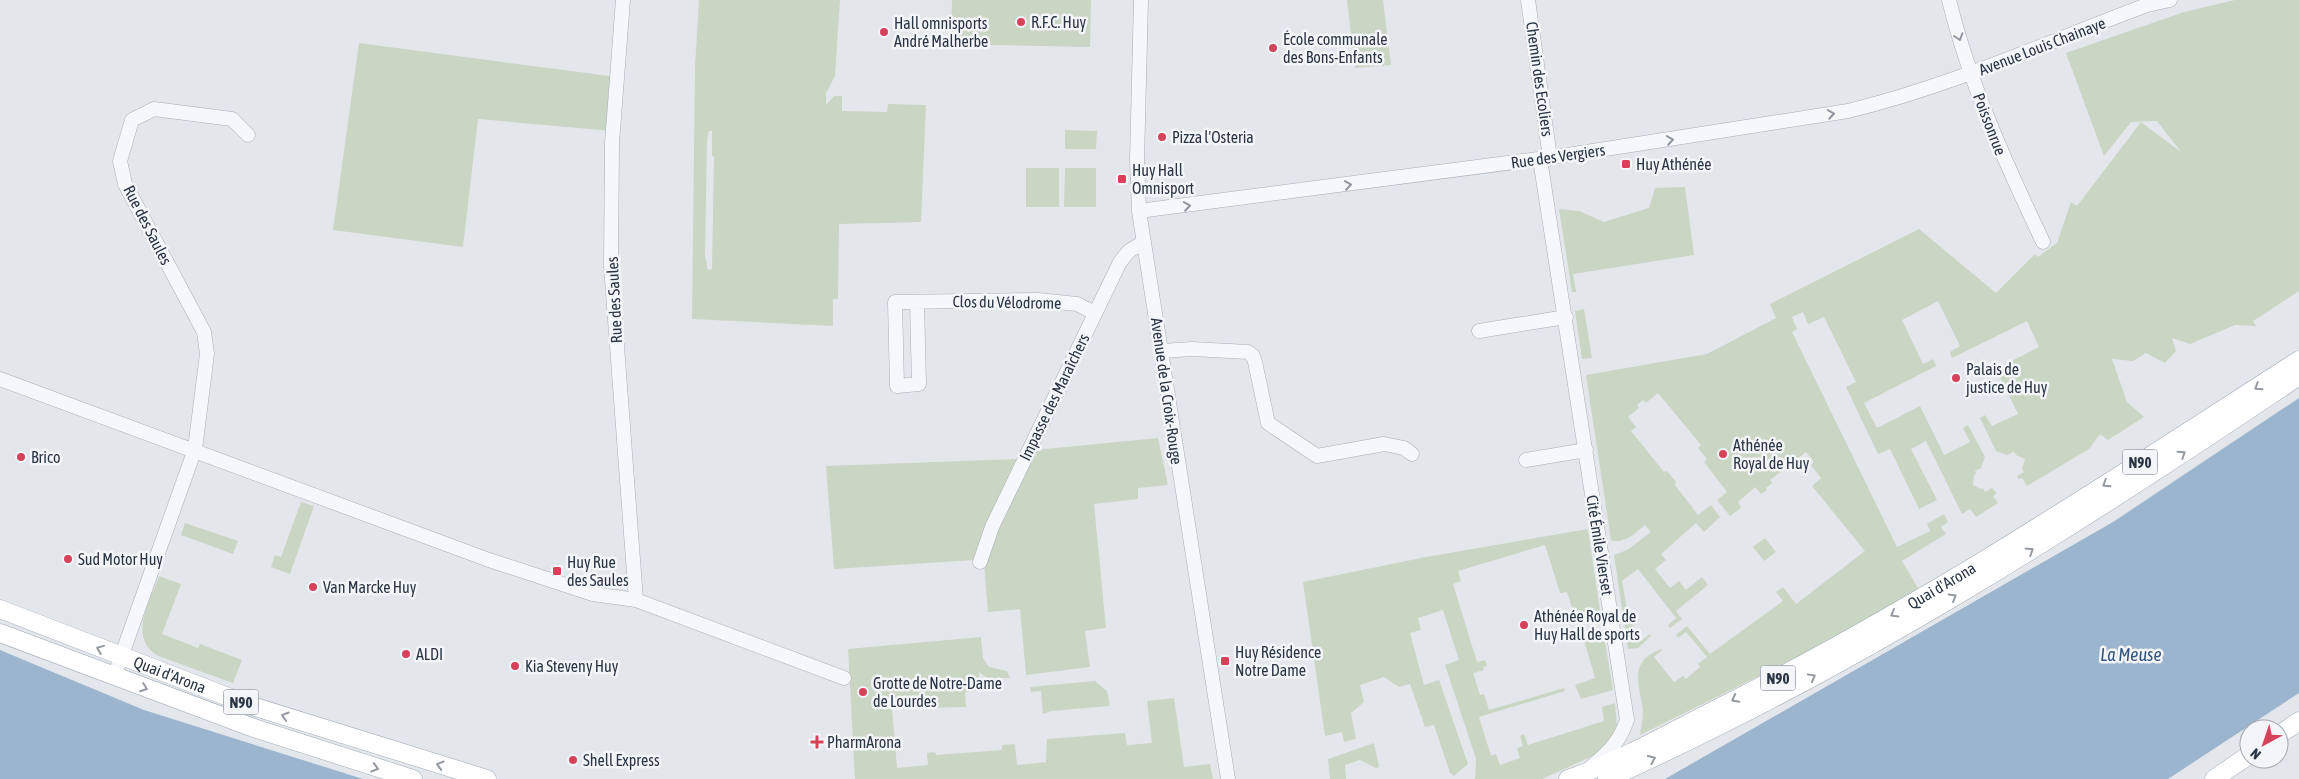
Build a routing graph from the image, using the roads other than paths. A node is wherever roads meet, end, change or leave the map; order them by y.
1 (623, 0) edge
2 (1141, 0) edge
3 (1528, 0) edge
4 (1950, 0) edge
5 (2170, 0) edge
6 (2147, 2) edge
7 (1971, 73) junction
8 (248, 135) dead end
9 (1545, 158) junction
10 (1139, 211) junction
11 (1144, 242) junction
12 (2043, 242) dead end
13 (917, 302) junction
14 (1095, 314) junction
15 (1566, 317) junction
16 (1479, 331) dead end
17 (1162, 350) junction
18 (2299, 360) edge
19 (2299, 376) edge
20 (0, 379) edge
21 (194, 449) junction
22 (1586, 450) junction
23 (1412, 454) dead end
24 (1526, 460) dead end
25 (980, 562) dead end
26 (636, 600) junction
27 (0, 609) edge
28 (0, 633) edge
29 (121, 657) junction
30 (114, 677) junction
31 (844, 678) dead end
32 (2239, 762) edge
33 (1585, 772) junction
34 (413, 779) edge
35 (487, 779) edge
36 (1228, 779) edge
37 (1568, 779) edge
38 (1607, 779) edge
39 (2214, 779) edge

1 - 26 street, Rue des Saules
2 - 10 street, Avenue de la Croix-Rouge
3 - 9 street, Chemin des Ecoliers
4 -> 7 street, Poissonrue
5 - 6 street, Avenue Louis Chainaye
6 - 7 street, Avenue Louis Chainaye
9 -> 7 street, Rue des Vergiers
7 - 12 street, Poissonrue
8 - 21 street, Rue des Saules
10 -> 9 street, Rue des Vergiers
9 - 15 street, Cité Émile Vierset
10 - 11 street, Avenue de la Croix-Rouge
11 - 14 street, Impasse des Maraîchers
11 - 17 street, Avenue de la Croix-Rouge
13 - 13 street, Clos du Vélodrome
13 - 14 street, Clos du Vélodrome
14 - 25 street, Impasse des Maraîchers
15 - 16 street
15 - 22 street, Cité Émile Vierset
17 - 23 street
17 - 36 street, Avenue de la Croix-Rouge
18 -> 33 main road, Quai d'Arona / N90
38 -> 19 main road, Quai d'Arona / N90
20 - 21 street
21 - 26 street
21 - 29 street, Rue des Saules
22 - 24 street
22 - 33 street, Cité Émile Vierset
26 - 31 street
29 -> 27 main road, Quai d'Arona / N90
28 - 30 main road, Quai d'Arona / N90
29 - 30 street, Rue des Saules
35 -> 29 main road, Quai d'Arona / N90
30 -> 34 main road, Quai d'Arona / N90
32 - 39 main road
33 - 37 main road, Quai d'Arona / N90

